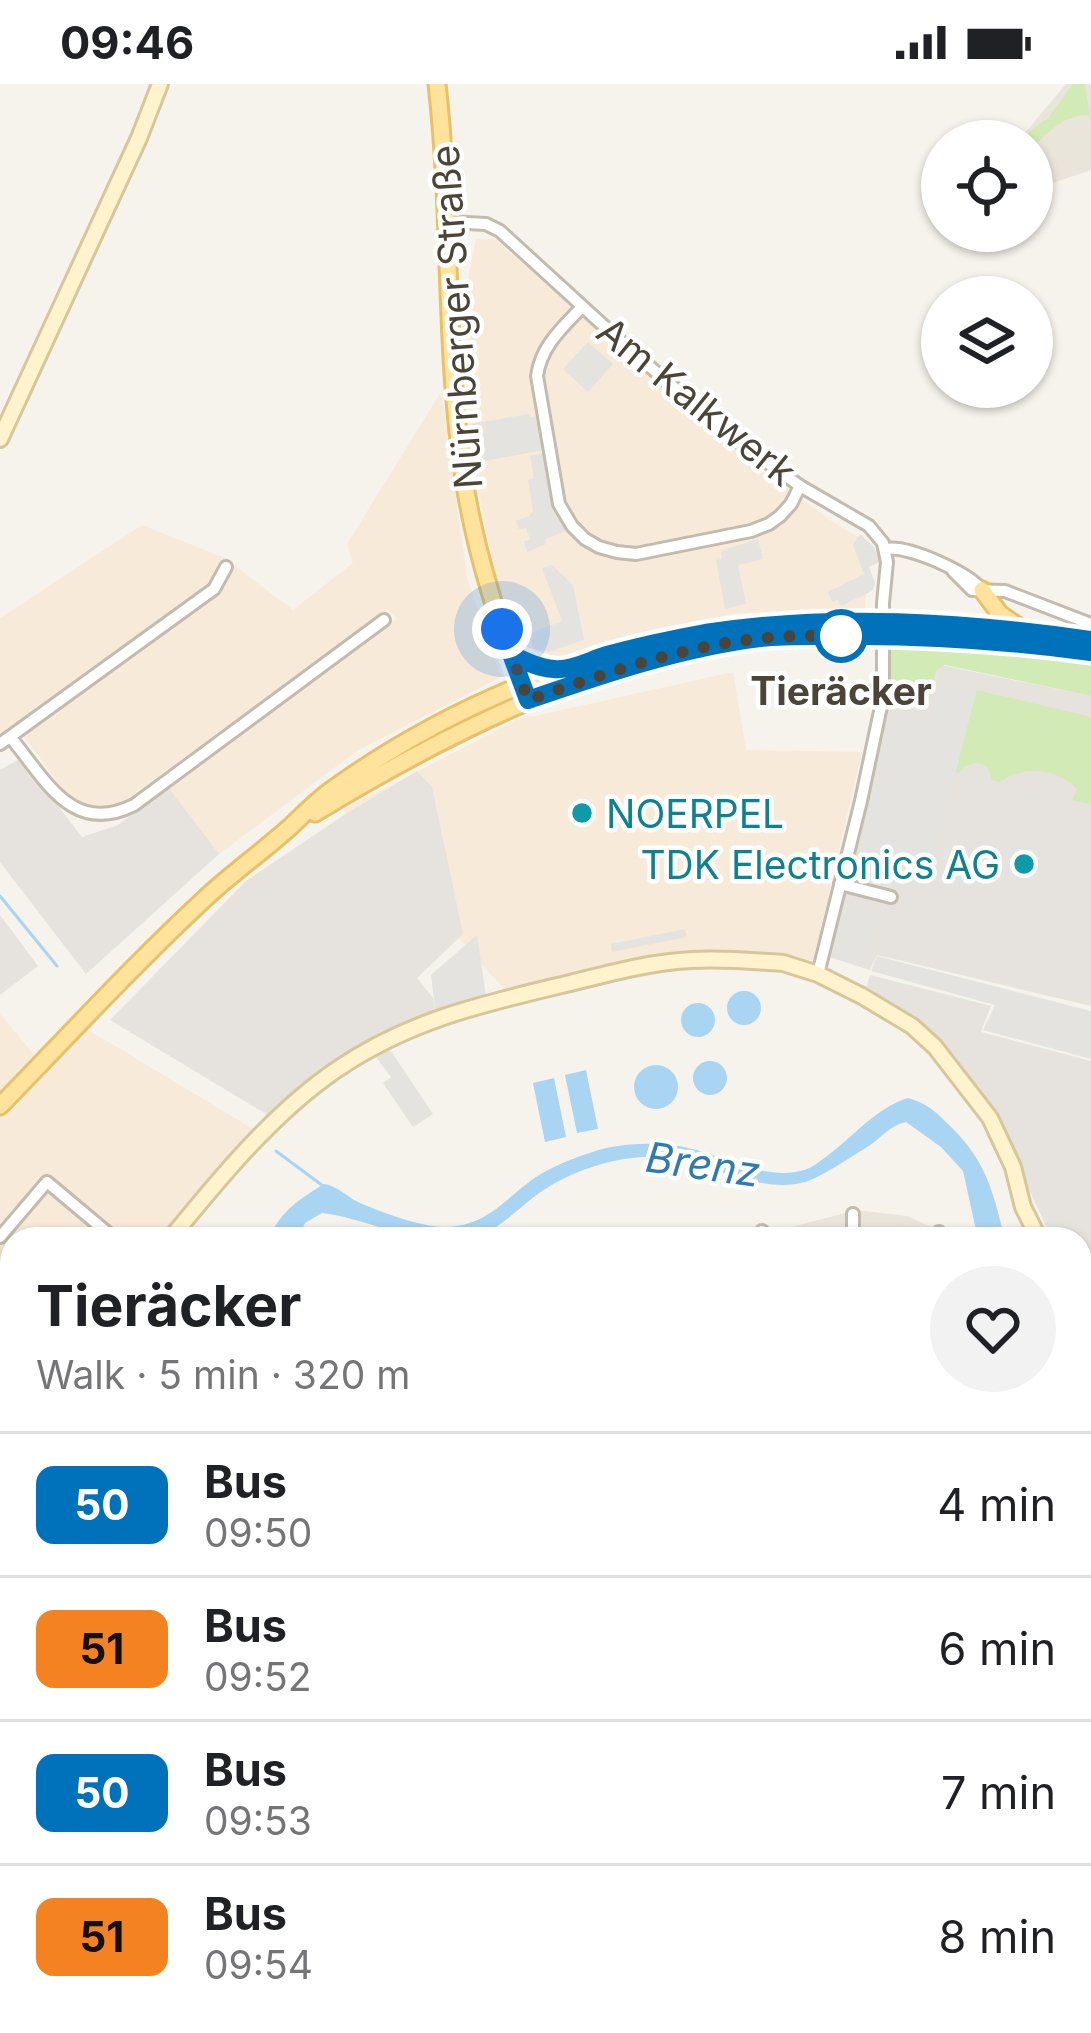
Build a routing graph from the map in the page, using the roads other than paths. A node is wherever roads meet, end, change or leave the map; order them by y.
1 (160, 84) edge
2 (437, 84) edge
3 (448, 222) junction
4 (582, 307) junction
5 (0, 439) edge
6 (800, 486) junction
7 (886, 549) junction
8 (226, 567) dead end
9 (982, 590) junction
10 (384, 620) dead end
11 (1091, 624) edge
12 (869, 629) junction
13 (904, 629) junction
14 (1026, 631) junction
15 (1091, 640) edge
16 (1091, 652) edge
17 (511, 654) junction
18 (560, 670) junction
19 (525, 693) junction
20 (6, 741) edge
21 (840, 884) junction
22 (891, 897) dead end
23 (818, 974) junction
24 (0, 1106) edge
25 (853, 1214) dead end
26 (9, 1227) edge
27 (101, 1227) edge
28 (181, 1227) edge
29 (853, 1227) edge
30 (1033, 1227) edge

1 - 5 street
2 - 3 main road, Nürnberger Straße
3 - 4 street, Am Kalkwerk
3 - 17 main road, Nürnberger Straße
4 - 6 street, Am Kalkwerk
4 - 6 street
6 - 7 street, Am Kalkwerk
7 - 9 street, Am Kalkwerk
7 - 21 street
8 - 20 street
9 - 11 street, Am Kalkwerk
9 - 14 main road
10 - 20 street
12 - 13 main road, bridge
12 - 18 main road
12 - 19 main road
13 - 14 main road
13 - 16 main road
14 - 15 main road
17 - 18 main road
17 - 19 main road, Nürnberger Straße
18 - 19 main road
19 - 24 main road
21 - 22 street
21 - 23 street
23 - 28 street
23 - 30 street
25 - 29 street
26 - 27 street

